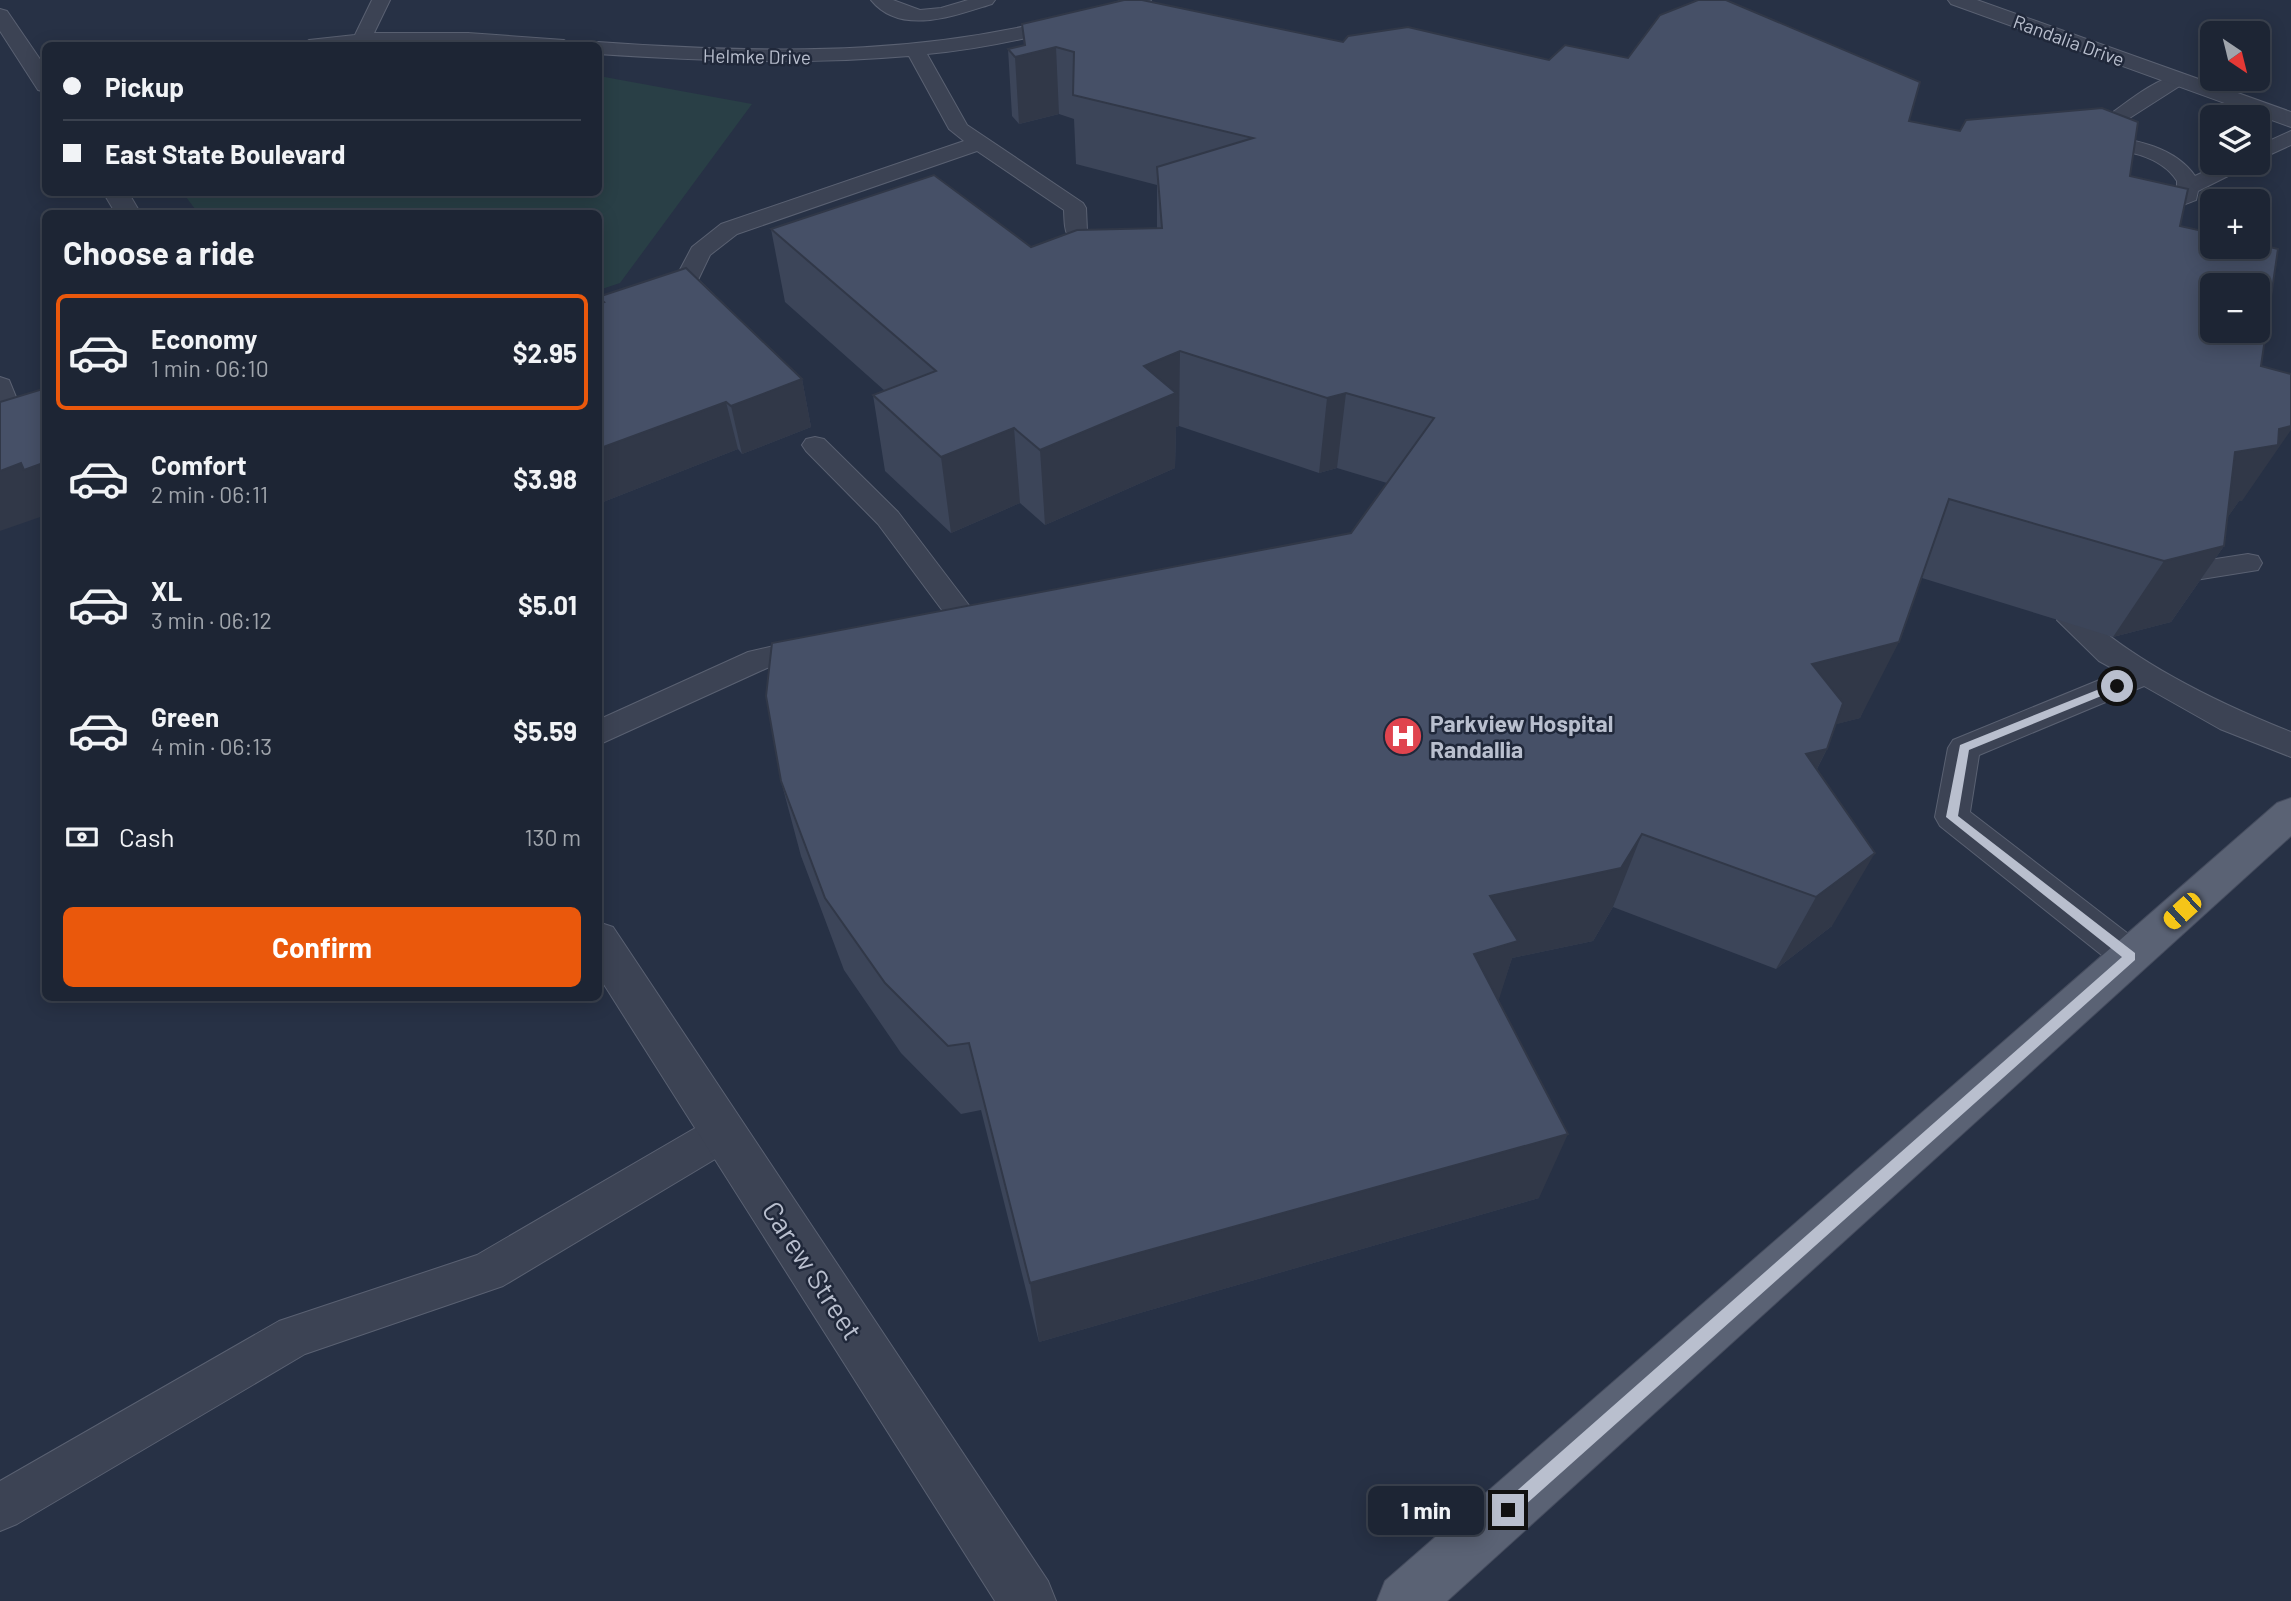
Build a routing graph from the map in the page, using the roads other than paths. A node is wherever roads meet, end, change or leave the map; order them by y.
1 (381, 0) edge
2 (880, 0) edge
3 (986, 0) edge
4 (1142, 0) edge
5 (1958, 0) edge
6 (0, 15) edge
7 (363, 39) junction
8 (340, 42) edge
9 (507, 42) edge
10 (602, 48) edge
11 (915, 50) junction
12 (42, 79) edge
13 (2179, 80) junction
14 (2291, 120) edge
15 (2291, 137) edge
16 (2084, 139) junction
17 (979, 143) junction
18 (2270, 148) edge
19 (2214, 175) edge
20 (2191, 186) junction
21 (1100, 286) edge
22 (722, 314) edge
23 (0, 385) edge
24 (0, 406) edge
25 (815, 445) dead end
26 (2248, 563) dead end
27 (962, 615) edge
28 (840, 642) edge
29 (2142, 675) dead end
30 (602, 732) edge
31 (2291, 745) edge
32 (2291, 813) edge
33 (602, 945) edge
34 (2131, 957) junction
35 (723, 1133) junction
36 (0, 1507) edge
37 (1028, 1601) edge
38 (1405, 1601) edge

1 - 7 lane
2 - 3 lane
4 - 11 lane, Helmke Drive
5 - 13 street, Randalia Drive
6 - 12 street
7 - 8 lane
7 - 9 lane
10 - 11 lane, Helmke Drive
11 - 17 lane
13 - 14 street, Randalia Drive
13 - 16 lane
15 - 18 lane
16 - 20 lane
16 - 20 lane
17 - 21 lane
17 - 22 lane
19 - 20 lane
23 - 24 lane
25 - 27 lane
26 - 31 lane
28 - 30 lane
29 - 34 lane
32 - 34 main road
33 - 35 street, Carew Street
34 - 38 main road
35 - 36 lane
35 - 37 street, Carew Street

